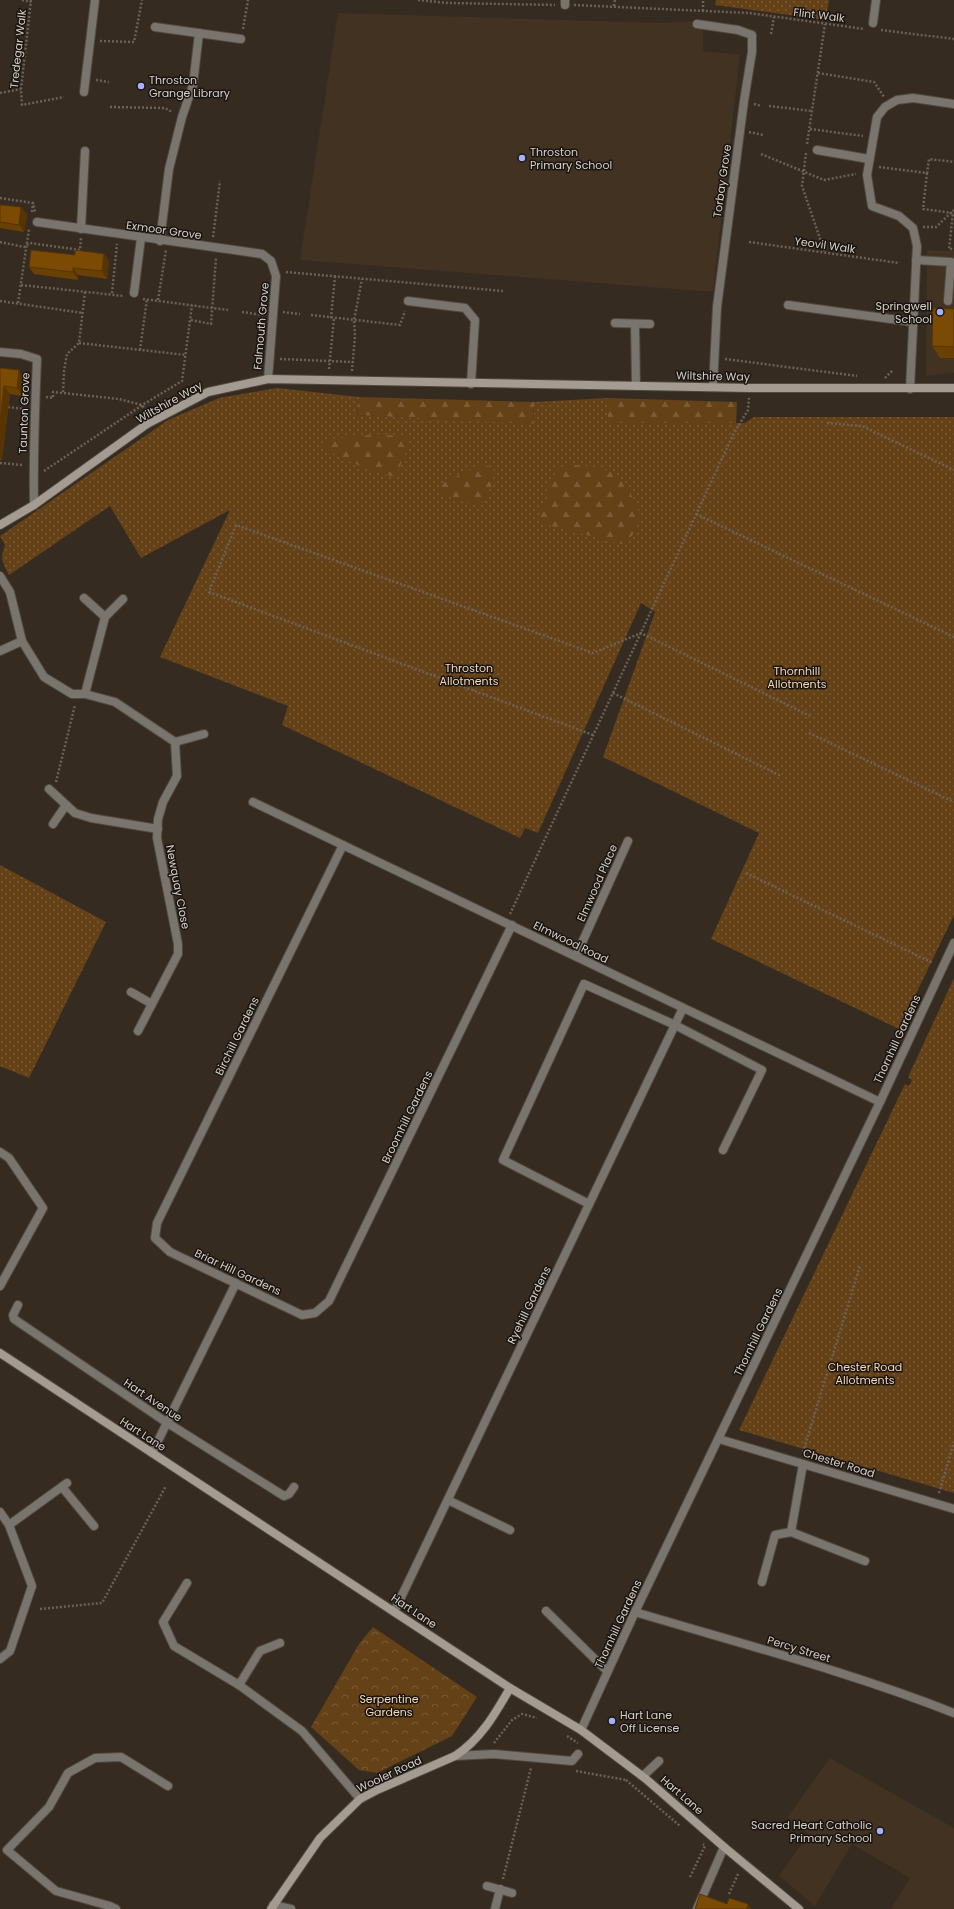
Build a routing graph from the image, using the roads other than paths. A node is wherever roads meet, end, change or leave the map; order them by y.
1 (95, 0) edge
2 (876, 0) edge
3 (873, 23) dead end
4 (698, 24) dead end
5 (155, 27) dead end
6 (199, 33) junction
7 (241, 39) dead end
8 (84, 92) dead end
9 (954, 104) edge
10 (817, 150) dead end
11 (85, 151) dead end
12 (869, 162) junction
13 (32, 221) road end
14 (81, 229) junction
15 (141, 238) junction
16 (160, 241) junction
17 (916, 260) junction
18 (952, 262) edge
19 (276, 274) joint
20 (135, 296) road end
21 (948, 300) dead end
22 (408, 301) road end
23 (788, 304) dead end
24 (913, 322) junction
25 (614, 323) dead end
26 (634, 324) junction
27 (650, 324) dead end
28 (0, 352) edge
29 (268, 379) junction
30 (471, 384) junction
31 (636, 386) junction
32 (713, 387) junction
33 (910, 388) junction
34 (954, 388) edge
35 (34, 505) junction
36 (0, 525) edge
37 (0, 576) edge
38 (84, 598) dead end
39 (123, 599) dead end
40 (105, 617) junction
41 (22, 641) junction
42 (0, 651) edge
43 (81, 694) junction
44 (204, 734) dead end
45 (175, 742) junction
46 (51, 791) road end
47 (253, 802) dead end
48 (66, 805) junction
49 (53, 824) dead end
50 (158, 828) junction
51 (628, 841) dead end
52 (343, 845) junction
53 (509, 924) junction
54 (954, 943) edge
55 (576, 956) junction
56 (131, 992) dead end
57 (152, 1004) junction
58 (683, 1008) junction
59 (675, 1025) junction
60 (138, 1031) dead end
61 (880, 1102) junction
62 (723, 1150) dead end
63 (0, 1152) edge
64 (589, 1204) junction
65 (155, 1238) joint
66 (236, 1283) junction
67 (0, 1286) edge
68 (18, 1305) dead end
69 (315, 1313) joint
70 (0, 1354) edge
71 (166, 1422) junction
72 (719, 1439) junction
73 (152, 1454) junction
74 (803, 1464) junction
75 (294, 1487) dead end
76 (448, 1500) junction
77 (954, 1509) edge
78 (0, 1512) edge
79 (9, 1525) junction
80 (94, 1526) dead end
81 (510, 1530) dead end
82 (792, 1532) junction
83 (865, 1561) dead end
84 (762, 1582) dead end
85 (187, 1583) dead end
86 (546, 1611) dead end
87 (394, 1612) junction
88 (635, 1612) junction
89 (280, 1643) dead end
90 (0, 1659) edge
91 (607, 1671) junction
92 (238, 1685) junction
93 (510, 1688) junction
94 (954, 1713) edge
95 (581, 1730) junction
96 (578, 1754) dead end
97 (455, 1756) junction
98 (659, 1761) dead end
99 (643, 1776) junction
100 (168, 1786) dead end
101 (360, 1799) junction
102 (724, 1846) junction
103 (4, 1850) edge
104 (487, 1886) dead end
105 (500, 1889) junction
106 (512, 1893) dead end
107 (272, 1907) edge
108 (116, 1909) edge
109 (290, 1909) edge
110 (495, 1909) edge
111 (697, 1909) edge
112 (799, 1909) edge

1 - 8 street
2 - 3 street
4 - 32 street, Torbay Grove
5 - 6 street
6 - 7 street
6 - 16 street
9 - 12 street
10 - 12 street
11 - 14 street
12 - 17 street
13 - 14 street, Exmoor Grove
14 - 15 street, Exmoor Grove
15 - 16 street, Exmoor Grove
15 - 20 street
16 - 19 street, Exmoor Grove
17 - 18 street
17 - 24 street
18 - 21 street
19 - 29 street, Falmouth Grove
22 - 30 street
23 - 24 street
24 - 33 street
25 - 26 street
26 - 27 street
26 - 31 street
28 - 35 street, Taunton Grove
29 - 30 street, Wiltshire Way
29 - 35 street, Wiltshire Way
30 - 31 street, Wiltshire Way
31 - 32 street, Wiltshire Way
32 - 33 street, Wiltshire Way
33 - 34 street, Wiltshire Way
35 - 36 street, Wiltshire Way
37 - 41 street
38 - 40 street
39 - 40 street
40 - 43 street
41 - 42 street
41 - 43 street
43 - 45 street
44 - 45 street
45 - 50 street, Newquay Close
46 - 48 street
47 - 52 street, Elmwood Road
48 - 49 street
48 - 50 street
50 - 57 street, Newquay Close
51 - 55 street, Elmwood Place
52 - 53 street, Elmwood Road
52 - 65 street, Birchill Gardens
53 - 55 street, Elmwood Road
53 - 69 street, Broomhill Gardens
54 - 61 street, Thornhill Gardens
55 - 58 street, Elmwood Road
56 - 57 street
57 - 60 street, Newquay Close
58 - 59 street, Ryehill Gardens
58 - 61 street, Elmwood Road
59 - 62 street
59 - 64 street, Ryehill Gardens
59 - 64 street
61 - 72 street, Thornhill Gardens
63 - 67 street
64 - 76 street, Ryehill Gardens
65 - 66 street, Briar Hill Gardens
66 - 69 street, Briar Hill Gardens
66 - 71 street
68 - 71 street, Hart Avenue
70 - 73 street, Hart Lane
71 - 73 street
71 - 75 street, Hart Avenue
72 - 74 street, Chester Road
72 - 88 street, Thornhill Gardens
73 - 87 street, Hart Lane
74 - 77 street, Chester Road
74 - 82 street
76 - 81 street
76 - 87 street, Ryehill Gardens
78 - 79 street
79 - 80 street
79 - 90 street
82 - 83 street
82 - 84 street
85 - 92 street
86 - 91 street
87 - 93 street, Hart Lane
88 - 91 street, Thornhill Gardens
88 - 94 street, Percy Street
89 - 92 street
91 - 95 street, Thornhill Gardens
92 - 101 street
93 - 95 street, Hart Lane
93 - 97 street, Wooler Road
95 - 99 street, Hart Lane
96 - 97 street
97 - 101 street, Wooler Road
98 - 99 street
99 - 102 street, Hart Lane
100 - 103 street
101 - 107 street, Wooler Road
102 - 111 street
102 - 112 street, Hart Lane
103 - 108 street
104 - 105 street
105 - 106 street
105 - 110 street
107 - 109 street

